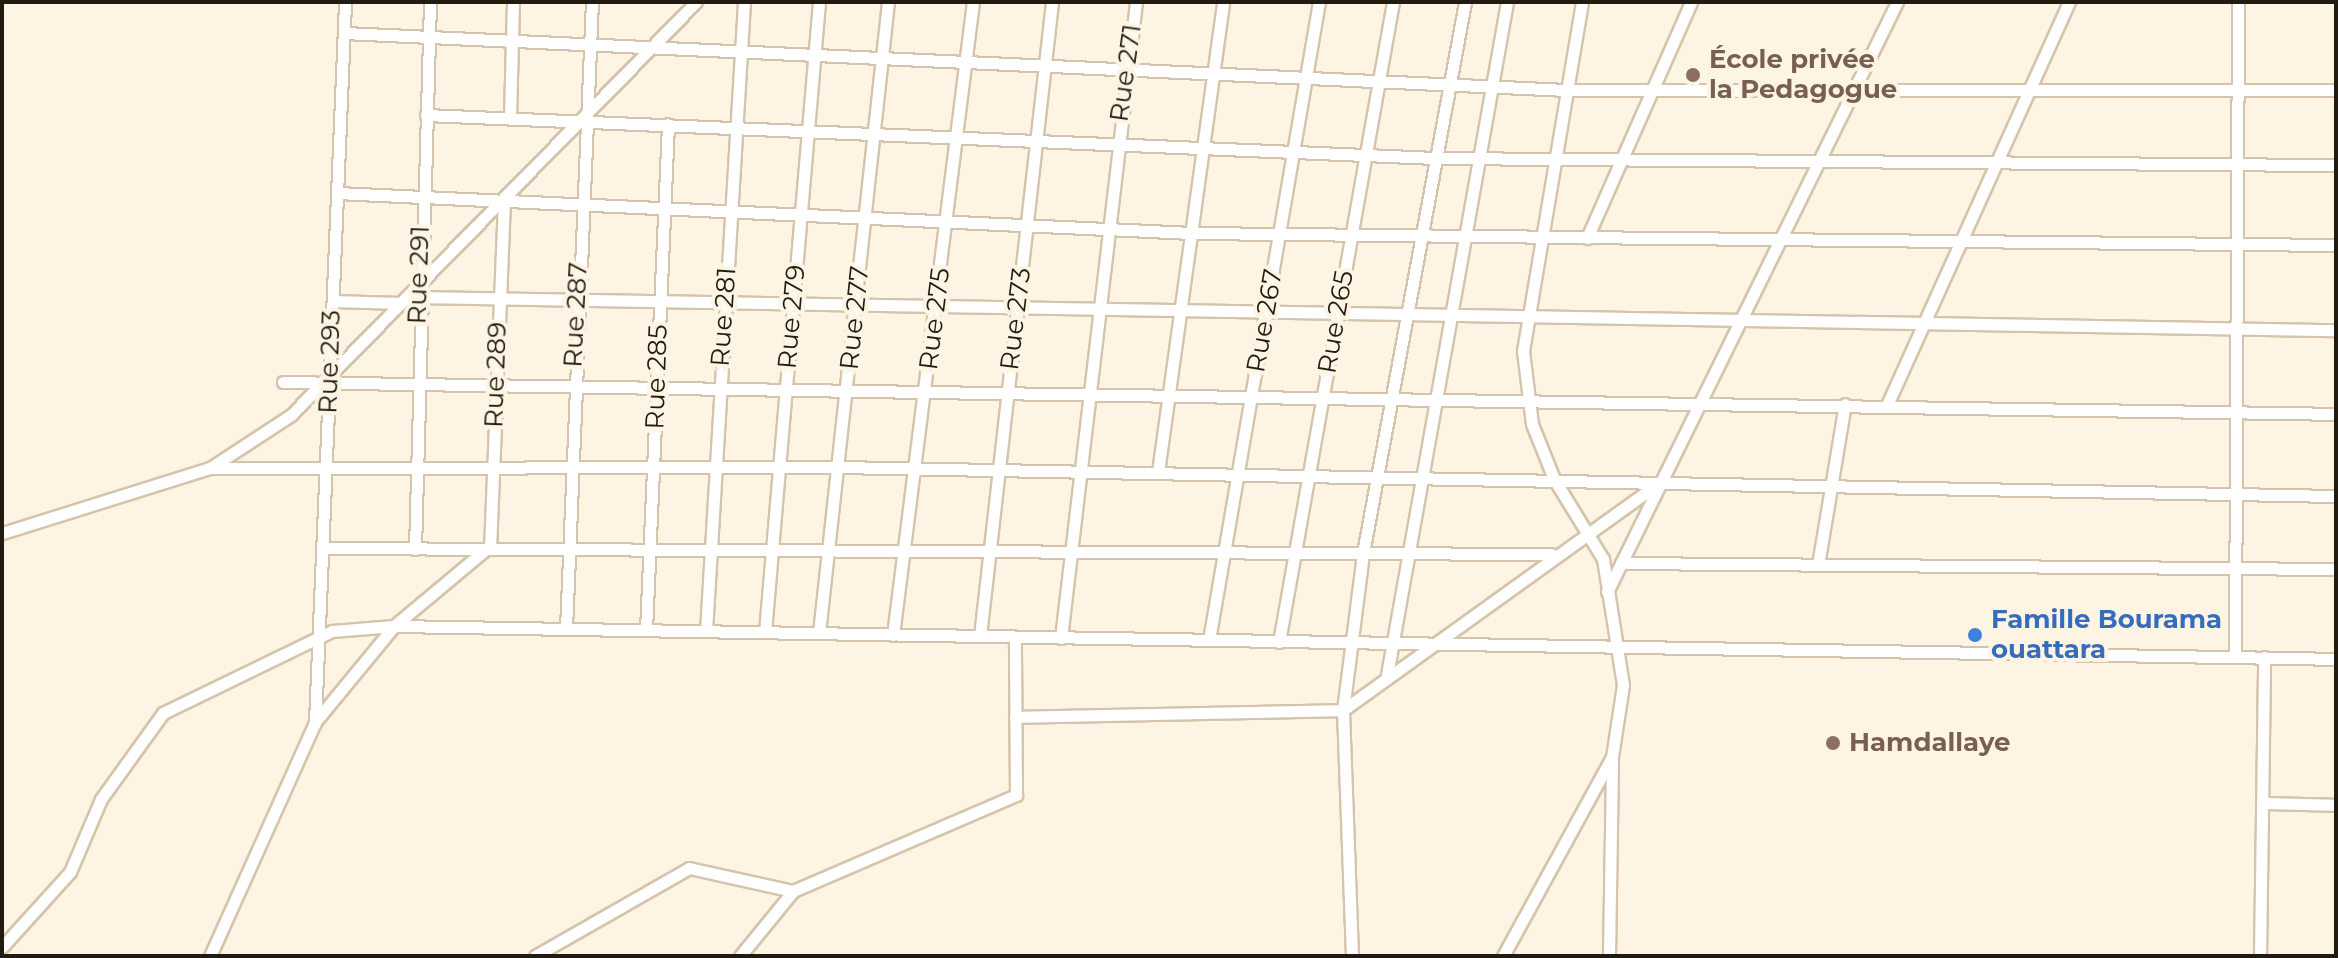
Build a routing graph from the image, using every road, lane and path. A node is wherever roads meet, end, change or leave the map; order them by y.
1 (345, 2) edge
2 (430, 2) edge
3 (513, 2) edge
4 (592, 2) edge
5 (696, 2) edge
6 (744, 2) edge
7 (819, 2) edge
8 (888, 2) edge
9 (973, 2) edge
10 (1052, 2) edge
11 (1136, 2) edge
12 (1223, 2) edge
13 (1319, 2) edge
14 (1393, 2) edge
15 (1465, 2) edge
16 (1507, 2) edge
17 (1582, 2) edge
18 (1691, 2) edge
19 (1897, 2) edge
20 (2069, 2) edge
21 (2238, 2) edge
22 (679, 8) edge
23 (344, 33) junction
24 (429, 37) junction
25 (512, 41) junction
26 (590, 44) junction
27 (650, 46) junction
28 (740, 51) junction
29 (815, 55) junction
30 (883, 58) junction
31 (966, 62) junction
32 (1045, 66) junction
33 (1127, 70) junction
34 (1213, 74) junction
35 (1308, 78) junction
36 (1379, 81) junction
37 (1451, 85) junction
38 (1491, 87) junction
39 (1854, 87) junction
40 (2029, 89) junction
41 (1566, 90) junction
42 (1652, 90) junction
43 (2238, 90) junction
44 (2336, 90) edge
45 (426, 115) junction
46 (510, 117) junction
47 (586, 120) junction
48 (668, 124) junction
49 (736, 127) junction
50 (809, 130) junction
51 (875, 133) junction
52 (957, 137) junction
53 (1036, 141) junction
54 (1117, 144) junction
55 (1203, 148) junction
56 (1295, 153) junction
57 (1365, 155) junction
58 (1437, 158) junction
59 (1478, 159) junction
60 (1553, 159) junction
61 (1622, 160) junction
62 (1824, 161) junction
63 (1996, 163) junction
64 (2238, 164) junction
65 (2336, 165) edge
66 (337, 193) junction
67 (422, 197) junction
68 (504, 201) junction
69 (582, 205) junction
70 (664, 208) junction
71 (730, 211) junction
72 (801, 215) junction
73 (866, 218) junction
74 (947, 221) junction
75 (1027, 225) junction
76 (1108, 229) junction
77 (1191, 233) junction
78 (1281, 235) junction
79 (1351, 235) junction
80 (1423, 236) junction
81 (1464, 236) junction
82 (1539, 237) junction
83 (1587, 238) junction
84 (1961, 239) junction
85 (1782, 241) junction
86 (2237, 244) junction
87 (2336, 245) edge
88 (418, 284) junction
89 (417, 297) junction
90 (499, 297) junction
91 (576, 298) junction
92 (660, 300) junction
93 (333, 301) junction
94 (725, 301) junction
95 (794, 302) junction
96 (401, 303) junction
97 (856, 303) junction
98 (937, 305) junction
99 (1017, 306) junction
100 (1099, 308) junction
101 (1180, 310) junction
102 (1267, 312) junction
103 (1337, 314) junction
104 (1408, 315) junction
105 (1449, 316) junction
106 (1528, 318) junction
107 (1743, 323) junction
108 (1922, 324) junction
109 (2237, 329) junction
110 (2336, 330) edge
111 (329, 381) junction
112 (415, 381) junction
113 (496, 381) junction
114 (283, 382) dead end
115 (572, 382) junction
116 (657, 383) junction
117 (720, 384) junction
118 (786, 385) junction
119 (847, 386) junction
120 (926, 387) junction
121 (1008, 388) junction
122 (1090, 389) junction
123 (1169, 391) junction
124 (1253, 392) junction
125 (1323, 394) junction
126 (1393, 395) junction
127 (1435, 395) junction
128 (1526, 397) junction
129 (1705, 401) junction
130 (1845, 404) junction
131 (1887, 405) junction
132 (2236, 412) junction
133 (2336, 414) edge
134 (415, 467) junction
135 (493, 467) junction
136 (570, 467) junction
137 (653, 467) junction
138 (715, 467) junction
139 (779, 467) junction
140 (838, 467) junction
141 (210, 468) junction
142 (326, 468) junction
143 (915, 468) junction
144 (998, 469) junction
145 (1081, 471) junction
146 (1158, 472) junction
147 (1238, 473) junction
148 (1308, 475) junction
149 (1377, 476) junction
150 (1420, 476) junction
151 (1554, 479) junction
152 (1662, 480) junction
153 (1836, 484) junction
154 (2236, 493) junction
155 (2336, 496) edge
156 (1586, 529) junction
157 (2, 533) edge
158 (323, 548) junction
159 (415, 549) junction
160 (488, 549) junction
161 (568, 549) junction
162 (650, 549) junction
163 (710, 550) junction
164 (772, 550) junction
165 (828, 550) junction
166 (904, 550) junction
167 (989, 551) junction
168 (1072, 551) junction
169 (1224, 552) junction
170 (1294, 553) junction
171 (1363, 553) junction
172 (1407, 553) junction
173 (1551, 554) junction
174 (1621, 563) junction
175 (1818, 565) junction
176 (2236, 568) junction
177 (2336, 569) edge
178 (1606, 593) junction
179 (394, 626) junction
180 (566, 629) junction
181 (646, 630) junction
182 (706, 631) junction
183 (765, 632) junction
184 (819, 633) junction
185 (319, 635) junction
186 (893, 635) junction
187 (980, 636) junction
188 (1015, 637) junction
189 (1061, 638) junction
190 (1209, 640) junction
191 (1279, 642) junction
192 (1351, 643) junction
193 (1391, 644) junction
194 (1437, 644) junction
195 (1616, 648) junction
196 (2235, 657) junction
197 (2264, 657) junction
198 (2336, 659) edge
199 (1387, 675) junction
200 (1343, 710) junction
201 (1015, 717) junction
202 (315, 722) junction
203 (1612, 757) junction
204 (2262, 803) junction
205 (2336, 805) edge
206 (793, 891) junction
207 (2, 947) edge
208 (210, 956) edge
209 (535, 956) edge
210 (740, 956) edge
211 (1352, 956) edge
212 (1503, 956) edge
213 (1609, 956) edge
214 (2260, 956) edge

1 - 23 street, Rue 293
2 - 24 street, Rue 291
3 - 25 street
4 - 26 street, Rue 287
5 - 22 street
6 - 28 street, Rue 281
7 - 29 street, Rue 279
8 - 30 street, Rue 277
9 - 31 street, Rue 275
10 - 32 street, Rue 273
11 - 33 street, Rue 271
12 - 34 street
13 - 35 street, Rue 267
14 - 36 street, Rue 265
15 - 37 street
16 - 38 street
17 - 41 street
18 - 42 street
19 - 39 street
20 - 40 street
21 - 43 street
22 - 27 street
23 - 24 street
23 - 66 street, Rue 293
24 - 25 street
24 - 45 street, Rue 291
25 - 26 street
25 - 46 street
26 - 27 street
26 - 47 street, Rue 287
27 - 28 street
27 - 47 street
28 - 29 street
28 - 49 street, Rue 281
29 - 30 street
29 - 50 street, Rue 279
30 - 31 street
30 - 51 street, Rue 277
31 - 32 street
31 - 52 street, Rue 275
32 - 33 street
32 - 53 street, Rue 273
33 - 34 street
33 - 54 street, Rue 271
34 - 35 street
34 - 55 street
35 - 36 street
35 - 56 street, Rue 267
36 - 37 street
36 - 57 street, Rue 265
37 - 38 street
37 - 58 street
38 - 41 street
38 - 59 street
39 - 40 street
39 - 42 street
39 - 62 street
40 - 43 street
40 - 63 street
41 - 42 street
41 - 60 street
42 - 61 street
43 - 44 street
43 - 64 street
45 - 46 street
45 - 67 street, Rue 291
46 - 47 street
47 - 48 street
47 - 68 street
47 - 69 street, Rue 287
48 - 49 street
48 - 70 street, Rue 285
49 - 50 street
49 - 71 street, Rue 281
50 - 51 street
50 - 72 street, Rue 279
51 - 52 street
51 - 73 street, Rue 277
52 - 53 street
52 - 74 street, Rue 275
53 - 54 street
53 - 75 street, Rue 273
54 - 55 street
54 - 76 street, Rue 271
55 - 56 street
55 - 77 street
56 - 57 street
56 - 78 street, Rue 267
57 - 58 street
57 - 79 street, Rue 265
58 - 59 street
58 - 80 street
59 - 60 street
59 - 81 street
60 - 61 street
60 - 82 street
61 - 62 street
61 - 83 street
62 - 63 street
62 - 85 street
63 - 64 street
63 - 84 street
64 - 65 street
64 - 86 street
66 - 67 street
66 - 93 street, Rue 293
67 - 68 street
67 - 88 street, Rue 291
68 - 69 street
68 - 88 street
68 - 90 street, Rue 289
69 - 70 street
69 - 91 street, Rue 287
70 - 71 street
70 - 92 street, Rue 285
71 - 72 street
71 - 94 street, Rue 281
72 - 73 street
72 - 95 street, Rue 279
73 - 74 street
73 - 97 street, Rue 277
74 - 75 street
74 - 98 street, Rue 275
75 - 76 street
75 - 99 street, Rue 273
76 - 77 street
76 - 100 street, Rue 271
77 - 78 street
77 - 101 street
78 - 79 street
78 - 102 street, Rue 267
79 - 80 street
79 - 103 street, Rue 265
80 - 81 street
80 - 104 street
81 - 82 street
81 - 105 street
82 - 83 street
82 - 106 street
83 - 85 street
84 - 85 street
84 - 86 street
84 - 108 street
85 - 107 street
86 - 87 street
86 - 109 street
88 - 89 street, Rue 291
88 - 96 street
89 - 90 street
89 - 112 street, Rue 291
90 - 91 street
90 - 113 street, Rue 289
91 - 92 street
91 - 115 street, Rue 287
92 - 94 street
92 - 116 street, Rue 285
93 - 96 street
93 - 111 street, Rue 293
94 - 95 street
94 - 117 street, Rue 281
95 - 97 street
95 - 118 street, Rue 279
96 - 111 street
97 - 98 street
97 - 119 street, Rue 277
98 - 99 street
98 - 120 street, Rue 275
99 - 100 street
99 - 121 street, Rue 273
100 - 101 street
100 - 122 street, Rue 271
101 - 102 street
101 - 123 street
102 - 103 street
102 - 124 street, Rue 267
103 - 104 street
103 - 125 street, Rue 265
104 - 105 street
104 - 126 street
105 - 106 street
105 - 127 street
106 - 107 street
106 - 128 street
107 - 108 street
107 - 129 street
108 - 109 street
108 - 131 street
109 - 110 street
109 - 132 street
111 - 112 street
111 - 114 street
111 - 141 street
111 - 142 street, Rue 293
112 - 113 street
112 - 134 street, Rue 291
113 - 115 street
113 - 135 street, Rue 289
115 - 116 street
115 - 136 street, Rue 287
116 - 117 street
116 - 137 street, Rue 285
117 - 118 street
117 - 138 street, Rue 281
118 - 119 street
118 - 139 street, Rue 279
119 - 120 street
119 - 140 street, Rue 277
120 - 121 street
120 - 143 street, Rue 275
121 - 122 street
121 - 144 street, Rue 273
122 - 123 street
122 - 145 street, Rue 271
123 - 124 street
123 - 146 street
124 - 125 street
124 - 147 street, Rue 267
125 - 126 street
125 - 148 street, Rue 265
126 - 127 street
126 - 149 street
127 - 128 street
127 - 150 street
128 - 129 street
128 - 151 street
129 - 130 street
129 - 152 street
130 - 131 street
130 - 153 street
131 - 132 street
132 - 133 street
132 - 154 street
134 - 135 street
134 - 142 street
134 - 159 street, Rue 291
135 - 136 street
135 - 160 street, Rue 289
136 - 137 street
136 - 161 street, Rue 287
137 - 138 street
137 - 162 street, Rue 285
138 - 139 street
138 - 163 street, Rue 281
139 - 140 street
139 - 164 street, Rue 279
140 - 143 street
140 - 165 street, Rue 277
141 - 142 street
141 - 157 street
142 - 158 street, Rue 293
143 - 144 street
143 - 166 street, Rue 275
144 - 145 street
144 - 167 street, Rue 273
145 - 146 street
145 - 168 street, Rue 271
146 - 147 street
147 - 148 street
147 - 169 street, Rue 267
148 - 149 street
148 - 170 street, Rue 265
149 - 150 street
149 - 171 street
150 - 151 street
150 - 172 street
151 - 152 street
151 - 156 street
152 - 153 street
152 - 156 street
152 - 174 street
153 - 154 street
153 - 175 street
154 - 155 street
154 - 176 street
156 - 173 street
156 - 178 street
158 - 159 street
158 - 185 street, Rue 293
159 - 160 street
160 - 161 street
160 - 179 street
161 - 162 street
161 - 180 street, Rue 287
162 - 163 street
162 - 181 street, Rue 285
163 - 164 street
163 - 182 street, Rue 281
164 - 165 street
164 - 183 street, Rue 279
165 - 166 street
165 - 184 street, Rue 277
166 - 167 street
166 - 186 street, Rue 275
167 - 168 street
167 - 187 street, Rue 273
168 - 169 street
168 - 189 street, Rue 271
169 - 170 street
169 - 190 street, Rue 267
170 - 171 street
170 - 191 street, Rue 265
171 - 172 street
171 - 192 street
172 - 173 street
172 - 193 street
173 - 194 street
174 - 175 street
174 - 178 street
175 - 176 street
176 - 177 street
176 - 196 street
178 - 195 street
179 - 180 street
179 - 185 street
179 - 202 street
180 - 181 street
181 - 182 street
182 - 183 street
183 - 184 street
184 - 186 street
185 - 202 street, Rue 293
185 - 207 street
186 - 187 street
187 - 188 street
188 - 189 street
188 - 201 street
189 - 190 street
190 - 191 street
191 - 192 street
192 - 193 street
192 - 200 street
193 - 194 street
193 - 199 street
194 - 195 street
194 - 199 street
195 - 196 street
195 - 203 street
196 - 197 street
197 - 198 street
197 - 204 street
199 - 200 street
200 - 201 street
200 - 211 street
201 - 206 street
202 - 208 street
203 - 212 street
203 - 213 street
204 - 205 street
204 - 214 street
206 - 209 street
206 - 210 street

